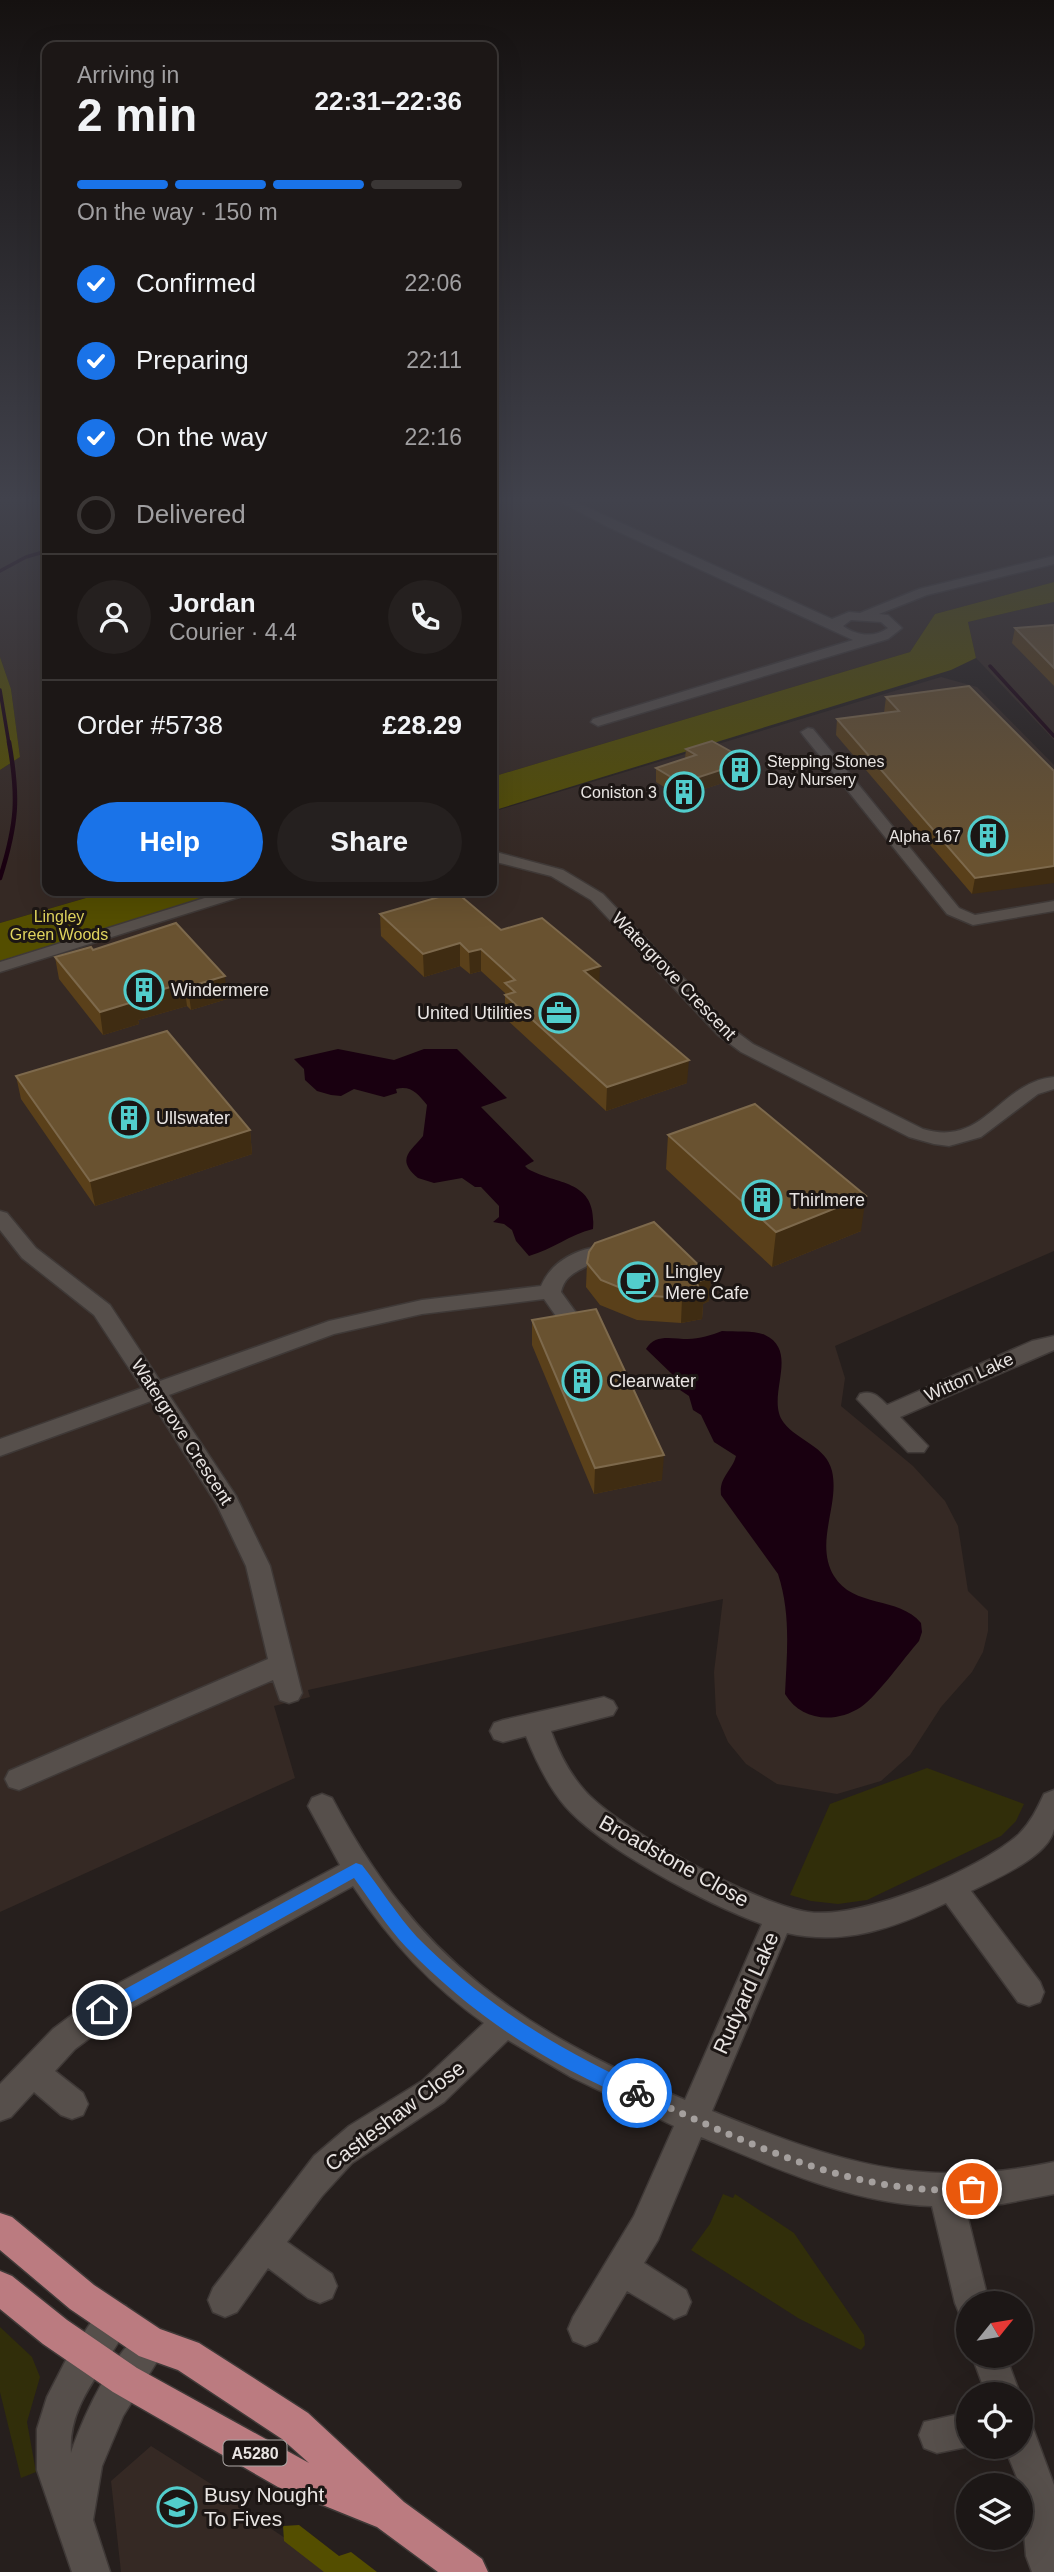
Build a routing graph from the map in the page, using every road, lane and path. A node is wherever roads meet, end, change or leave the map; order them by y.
1 (826, 622) edge
2 (845, 622) edge
3 (892, 622) edge
4 (840, 629) junction
5 (874, 638) junction
6 (828, 652) junction
7 (598, 722) dead end
8 (808, 732) dead end
9 (497, 857) edge
10 (227, 896) edge
11 (1054, 906) edge
12 (0, 967) edge
13 (1054, 1083) edge
14 (0, 1217) edge
15 (591, 1254) edge
16 (550, 1292) junction
17 (566, 1314) edge
18 (1054, 1343) edge
19 (154, 1391) junction
20 (916, 1446) dead end
21 (0, 1448) edge
22 (281, 1665) junction
23 (289, 1693) dead end
24 (604, 1708) dead end
25 (534, 1724) junction
26 (503, 1731) dead end
27 (19, 1779) dead end
28 (1054, 1802) edge
29 (322, 1806) dead end
30 (356, 1870) junction
31 (951, 1887) junction
32 (779, 1917) junction
33 (1029, 1992) dead end
34 (504, 2023) junction
35 (33, 2072) junction
36 (72, 2105) dead end
37 (0, 2106) edge
38 (692, 2118) junction
39 (1054, 2178) edge
40 (945, 2191) junction
41 (0, 2229) edge
42 (267, 2246) junction
43 (622, 2268) junction
44 (320, 2286) dead end
45 (0, 2288) edge
46 (969, 2291) edge
47 (225, 2300) dead end
48 (674, 2302) dead end
49 (114, 2318) junction
50 (585, 2329) dead end
51 (151, 2344) junction
52 (89, 2355) junction
53 (125, 2380) junction
54 (1027, 2459) edge
55 (391, 2515) junction
56 (77, 2524) junction
57 (91, 2572) edge
58 (469, 2572) edge
59 (1051, 2572) edge

1 - 4 street
2 - 4 street
3 - 5 street
4 - 5 street
4 - 6 street
5 - 6 street
6 - 7 street
8 - 11 street
9 - 13 street, Watergrove Crescent
10 - 12 street
14 - 19 street, Watergrove Crescent
15 - 16 street
16 - 17 street
16 - 19 street
18 - 20 street, Witton Lake
19 - 21 street
19 - 22 street, Watergrove Crescent
22 - 23 street, Watergrove Crescent
22 - 27 street
24 - 25 street
25 - 26 street
25 - 32 street, Broadstone Close
28 - 31 street, Rudyard Lake
29 - 30 street
30 - 34 street
30 - 35 street
31 - 32 street, Rudyard Lake
31 - 33 street
32 - 38 street, Rudyard Lake
34 - 38 street
34 - 42 street, Castleshaw Close
35 - 36 street
35 - 37 street
38 - 40 street
38 - 43 street, Rudyard Lake
39 - 40 street
40 - 46 street
41 - 49 main road, A5280
42 - 44 street
42 - 47 street, Castleshaw Close
43 - 48 street
43 - 50 street, Rudyard Lake
45 - 52 main road, A5280
49 - 51 main road, A5280
49 - 52 street
51 - 53 street
51 - 55 main road, A5280
52 - 53 main road, A5280
52 - 56 street
53 - 55 main road, A5280
53 - 56 street
54 - 59 street
55 - 58 main road, A5280
56 - 57 street

